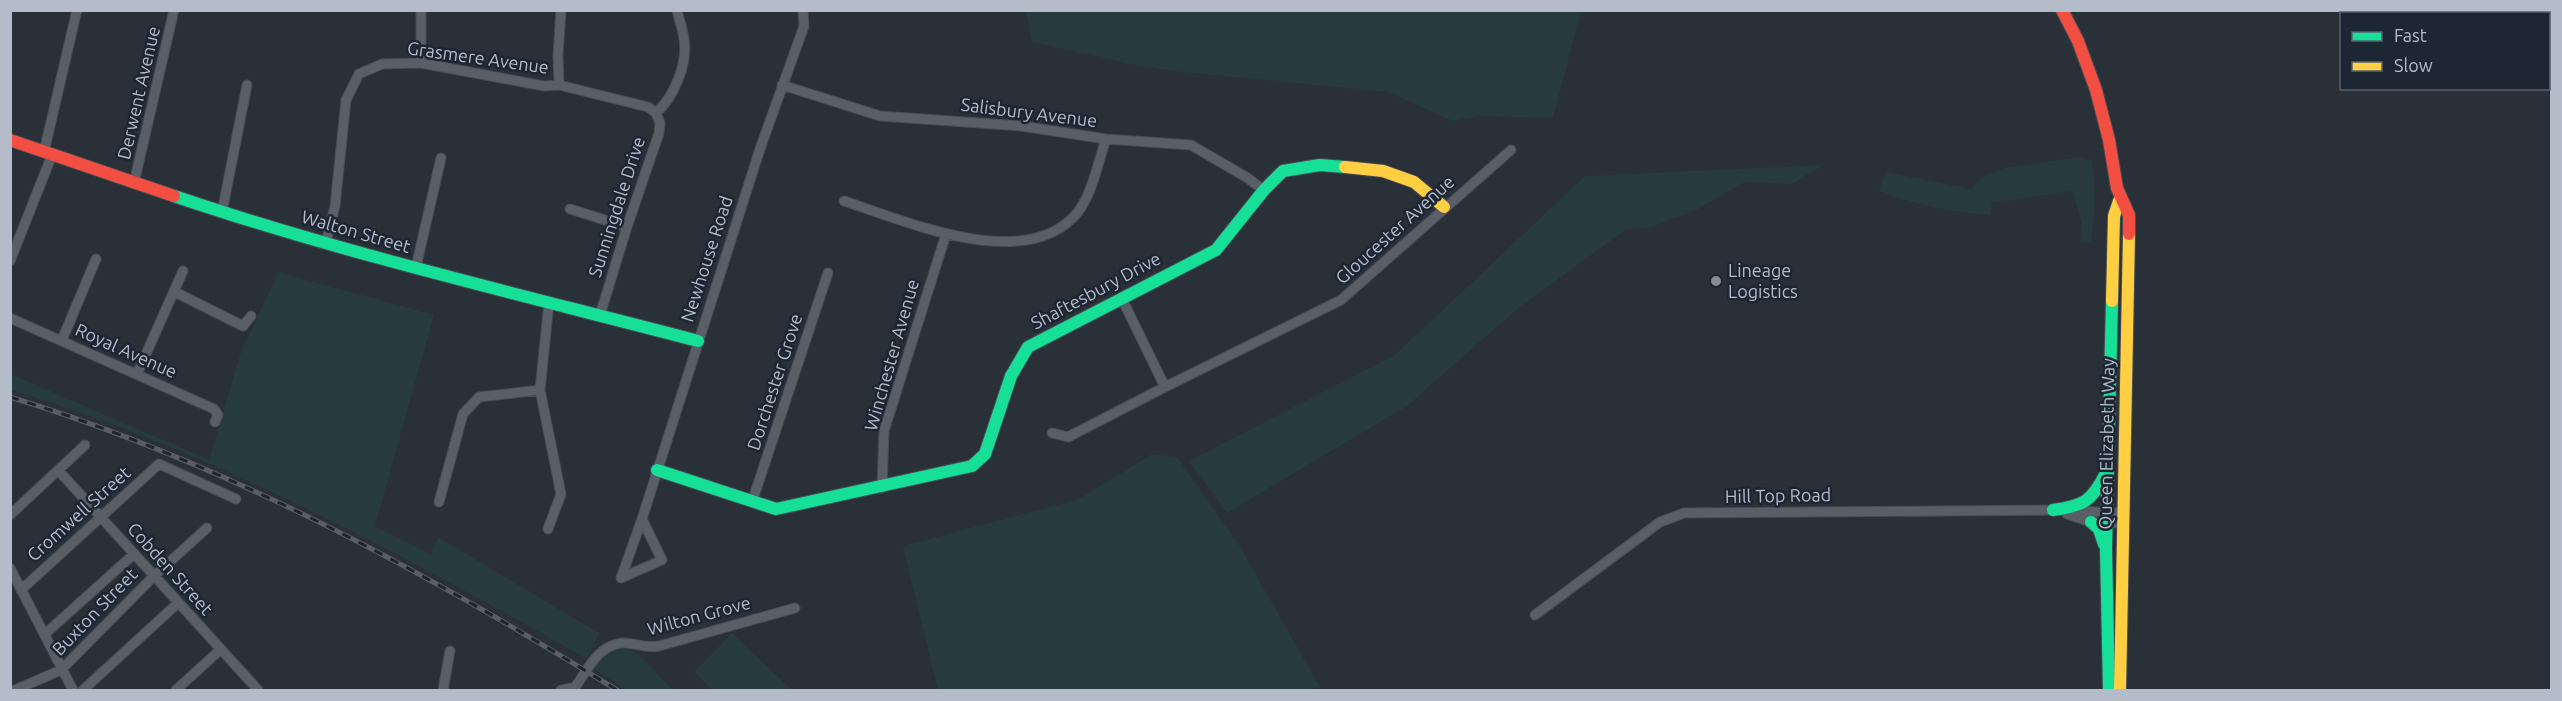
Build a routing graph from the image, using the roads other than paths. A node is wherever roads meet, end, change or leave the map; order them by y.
1 (77, 10) edge
2 (174, 10) edge
3 (421, 10) edge
4 (561, 10) edge
5 (677, 10) edge
6 (803, 10) edge
7 (2062, 10) edge
8 (421, 63) junction
9 (247, 85) dead end
10 (559, 85) junction
11 (782, 85) junction
12 (656, 113) junction
13 (1106, 139) junction
14 (10, 140) edge
15 (1511, 150) dead end
16 (48, 154) junction
17 (441, 158) dead end
18 (134, 183) junction
19 (1264, 190) junction
20 (844, 201) dead end
21 (2119, 201) junction
22 (1444, 207) junction
23 (570, 209) dead end
24 (222, 212) junction
25 (627, 227) junction
26 (946, 234) junction
27 (326, 242) junction
28 (96, 259) dead end
29 (10, 261) edge
30 (416, 267) junction
31 (183, 271) dead end
32 (828, 273) dead end
33 (175, 292) junction
34 (1120, 297) junction
35 (549, 302) junction
36 (600, 315) junction
37 (250, 316) dead end
38 (10, 318) edge
39 (62, 340) junction
40 (698, 341) junction
41 (137, 374) junction
42 (1165, 387) junction
43 (540, 390) junction
44 (215, 422) dead end
45 (1052, 433) dead end
46 (85, 445) dead end
47 (657, 470) junction
48 (58, 471) junction
49 (2107, 471) junction
50 (882, 488) junction
51 (236, 499) dead end
52 (439, 502) dead end
53 (752, 502) junction
54 (2053, 510) junction
55 (10, 515) edge
56 (100, 517) junction
57 (2106, 517) junction
58 (2124, 518) junction
59 (642, 519) junction
60 (2091, 522) junction
61 (207, 528) dead end
62 (548, 529) dead end
63 (2106, 548) junction
64 (134, 554) junction
65 (10, 568) edge
66 (153, 577) junction
67 (21, 590) junction
68 (178, 603) junction
69 (795, 608) dead end
70 (1535, 615) dead end
71 (45, 634) junction
72 (221, 649) junction
73 (450, 651) dead end
74 (61, 670) junction
75 (15, 690) edge
76 (73, 690) edge
77 (83, 690) edge
78 (176, 690) edge
79 (258, 690) edge
80 (443, 690) edge
81 (561, 690) edge
82 (573, 690) edge
83 (2109, 690) edge
84 (2120, 690) edge

1 - 16 street
2 - 18 street, Derwent Avenue
3 - 8 street
4 - 10 street
5 - 12 street
6 - 11 street, Newhouse Road
7 - 21 street, Queen Elizabeth Way
8 - 10 street, Grasmere Avenue
8 - 27 street, Grasmere Avenue
9 - 24 street
10 - 12 street, Grasmere Avenue
11 - 13 street, Salisbury Avenue
11 - 40 street, Newhouse Road
12 - 25 street, Sunningdale Drive
13 - 19 street, Salisbury Avenue
13 - 26 street
14 - 16 street, Walton Street
15 - 22 street, Gloucester Avenue
16 - 18 street, Walton Street
16 - 29 street
17 - 30 street
18 - 24 street, Walton Street
19 - 22 street, Shaftesbury Drive
19 - 34 street, Shaftesbury Drive
20 - 26 street
21 - 49 street, Queen Elizabeth Way
21 - 58 street, Queen Elizabeth Way
22 - 42 street, Gloucester Avenue
23 - 25 street
24 - 27 street, Walton Street
25 - 36 street, Sunningdale Drive
26 - 50 street, Winchester Avenue
27 - 30 street, Walton Street
28 - 39 street
30 - 35 street, Walton Street
31 - 33 street
32 - 53 street, Dorchester Grove
33 - 37 street
33 - 41 street
34 - 42 street
34 - 50 street, Shaftesbury Drive
35 - 36 street, Walton Street
35 - 43 street
36 - 40 street, Walton Street
38 - 39 street, Royal Avenue
39 - 41 street, Royal Avenue
40 - 47 street, Newhouse Road
41 - 44 street, Royal Avenue
42 - 45 street, Gloucester Avenue
43 - 52 street
43 - 62 street
46 - 48 street
47 - 53 street, Shaftesbury Drive
47 - 59 street, Newhouse Road
48 - 55 street
48 - 56 street, Cobden Street
49 - 54 street
49 - 57 street, Queen Elizabeth Way
50 - 53 street, Shaftesbury Drive
51 - 56 street, Cromwell Street
54 - 57 street, Hill Top Road
54 - 60 street, Hill Top Road
54 - 70 street, Hill Top Road
56 - 64 street, Cobden Street
56 - 67 street, Cromwell Street
57 - 58 street, Hill Top Road
57 - 60 street, Hill Top Road
57 - 63 street, Queen Elizabeth Way
58 - 84 street, Queen Elizabeth Way
59 - 59 street, Newhouse Road
60 - 63 street
61 - 66 street, Buxton Street
63 - 83 street, Queen Elizabeth Way
64 - 66 street, Cobden Street
64 - 71 street
65 - 67 street
66 - 68 street, Cobden Street
66 - 74 street, Buxton Street
67 - 71 street
68 - 72 street, Cobden Street
68 - 77 street
69 - 82 street, Wilton Grove
71 - 74 street
72 - 78 street
72 - 79 street, Cobden Street
73 - 80 street
74 - 75 street
74 - 76 street
81 - 82 street, Wilton Grove

